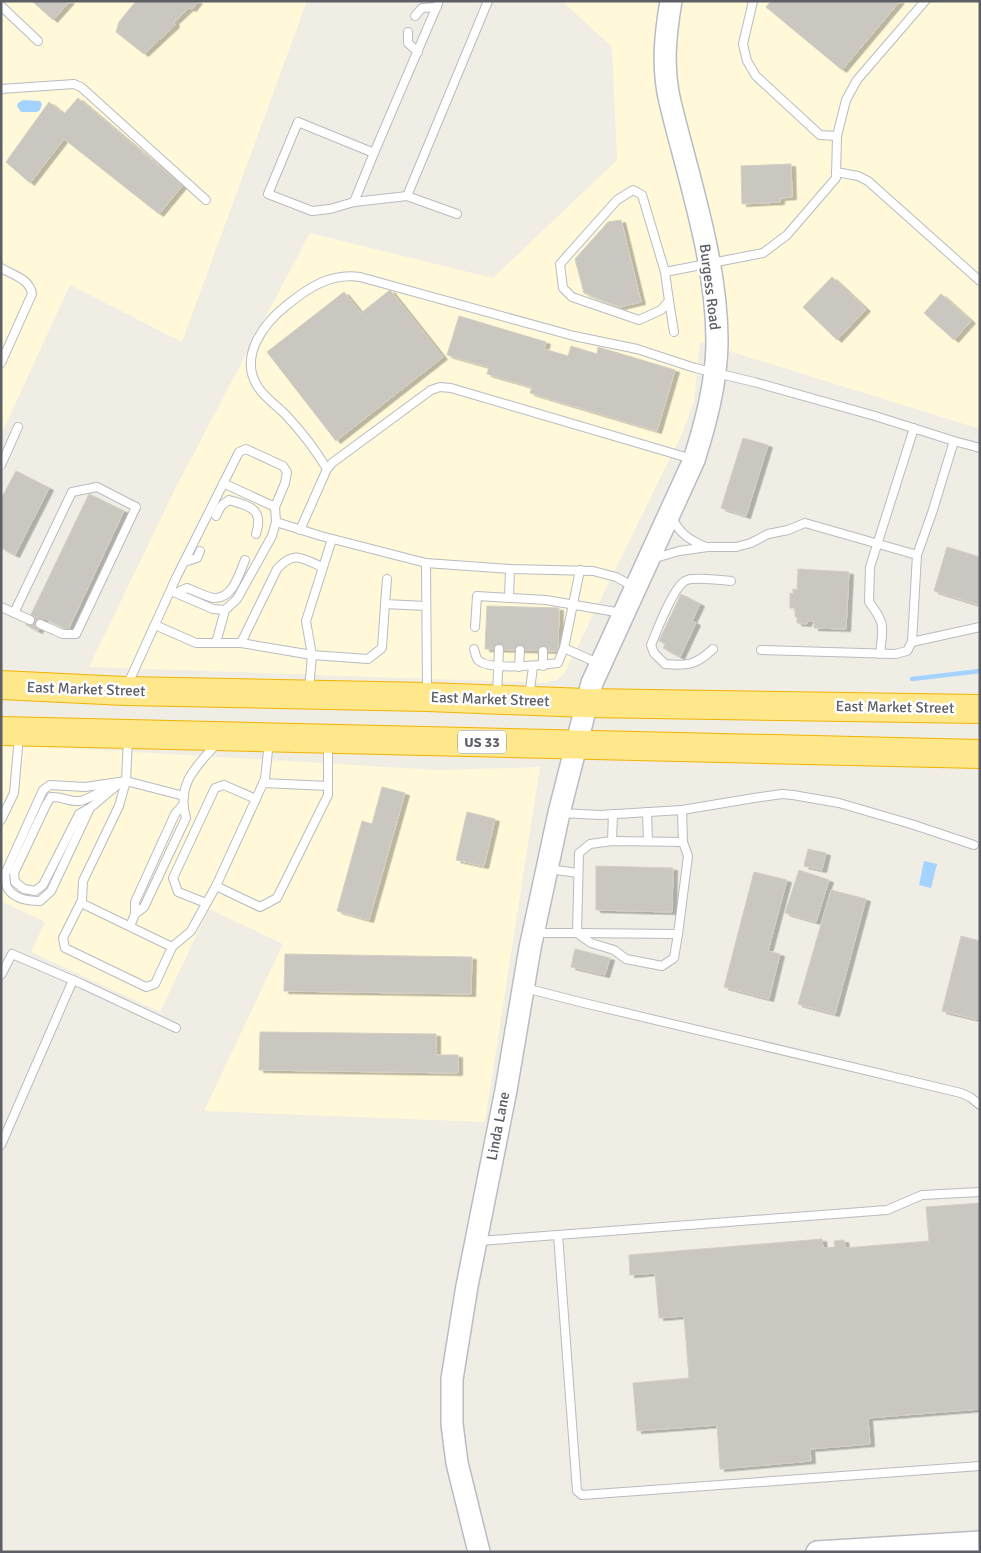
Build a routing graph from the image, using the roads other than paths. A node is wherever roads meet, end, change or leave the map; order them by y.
1 (488, 1) edge
2 (671, 1) edge
3 (753, 1) edge
4 (925, 1) edge
5 (438, 4) edge
6 (1, 6) edge
7 (415, 16) dead end
8 (408, 32) dead end
9 (38, 41) dead end
10 (418, 52) junction
11 (1, 89) edge
12 (837, 136) junction
13 (374, 153) junction
14 (836, 172) junction
15 (407, 196) junction
16 (206, 200) dead end
17 (354, 202) junction
18 (457, 214) dead end
19 (710, 264) junction
20 (1, 268) edge
21 (664, 272) junction
22 (980, 281) edge
23 (669, 301) junction
24 (674, 332) dead end
25 (1, 364) edge
26 (714, 373) junction
27 (18, 427) dead end
28 (914, 428) junction
29 (954, 441) junction
30 (980, 448) edge
31 (4, 449) edge
32 (694, 460) junction
33 (1, 465) edge
34 (327, 469) junction
35 (223, 483) junction
36 (275, 507) junction
37 (670, 515) junction
38 (216, 516) dead end
39 (276, 522) junction
40 (300, 530) junction
41 (256, 534) dead end
42 (332, 539) junction
43 (878, 543) junction
44 (708, 547) junction
45 (200, 551) dead end
46 (917, 554) junction
47 (245, 560) dead end
48 (649, 560) junction
49 (184, 562) junction
50 (426, 563) junction
51 (322, 567) junction
52 (510, 569) junction
53 (580, 570) junction
54 (387, 579) dead end
55 (731, 581) dead end
56 (636, 588) junction
57 (174, 592) junction
58 (500, 597) junction
59 (509, 598) junction
60 (573, 603) junction
61 (385, 604) junction
62 (426, 606) junction
63 (499, 606) dead end
64 (1, 607) edge
65 (225, 610) junction
66 (14, 613) junction
67 (624, 614) junction
68 (30, 620) dead end
69 (40, 624) dead end
70 (154, 625) junction
71 (475, 627) dead end
72 (980, 627) edge
73 (216, 642) junction
74 (912, 642) junction
75 (241, 643) junction
76 (564, 648) junction
77 (474, 649) dead end
78 (713, 649) dead end
79 (499, 650) dead end
80 (520, 650) dead end
81 (761, 650) dead end
82 (543, 651) dead end
83 (880, 654) junction
84 (312, 655) junction
85 (601, 664) junction
86 (498, 666) junction
87 (543, 666) junction
88 (519, 667) junction
89 (532, 667) junction
90 (1, 685) edge
91 (125, 691) junction
92 (226, 694) junction
93 (308, 695) junction
94 (427, 697) junction
95 (497, 700) junction
96 (980, 700) edge
97 (529, 701) junction
98 (586, 702) junction
99 (918, 707) junction
100 (980, 709) edge
101 (10, 731) edge
102 (128, 734) junction
103 (223, 736) junction
104 (269, 737) junction
105 (328, 738) junction
106 (576, 744) junction
107 (974, 756) edge
108 (120, 782) junction
109 (263, 783) junction
110 (328, 786) junction
111 (184, 796) junction
112 (256, 798) junction
113 (90, 808) junction
114 (682, 810) junction
115 (647, 812) junction
116 (559, 813) junction
117 (613, 814) junction
118 (1, 820) edge
119 (612, 841) junction
120 (648, 842) junction
121 (683, 842) junction
122 (974, 845) dead end
123 (547, 869) junction
124 (578, 873) junction
125 (216, 886) junction
126 (80, 903) junction
127 (206, 903) junction
128 (130, 926) junction
129 (577, 932) junction
130 (533, 933) junction
131 (678, 934) junction
132 (172, 947) junction
133 (1, 976) edge
134 (73, 980) junction
135 (523, 987) junction
136 (176, 1028) dead end
137 (980, 1105) edge
138 (1, 1145) edge
139 (980, 1192) edge
140 (558, 1235) junction
141 (476, 1241) junction
142 (980, 1466) edge
143 (980, 1542) edge
144 (886, 1549) edge
145 (478, 1552) edge
146 (817, 1552) edge

1 - 15 lane
2 - 19 street, Burgess Road
3 - 12 lane
4 - 12 lane
5 - 7 lane
5 - 10 lane
6 - 9 lane
8 - 10 lane
10 - 13 lane
11 - 16 lane
12 - 14 lane
13 - 17 lane
13 - 17 lane
14 - 19 lane
14 - 22 lane
15 - 17 lane
15 - 18 lane
19 - 21 lane
19 - 26 street, Burgess Road
20 - 25 lane
21 - 23 lane
21 - 23 lane
23 - 24 lane
26 - 28 lane
26 - 32 street, Burgess Road
26 - 34 lane
27 - 31 lane
28 - 29 lane
28 - 43 lane
29 - 30 lane
29 - 46 lane
31 - 33 lane
32 - 34 lane
32 - 37 street, Burgess Road
34 - 40 lane
35 - 36 lane
35 - 36 lane
35 - 49 lane
36 - 39 lane
37 - 44 lane
37 - 48 street, Burgess Road
38 - 41 lane
39 - 40 lane
39 - 65 lane
40 - 42 lane
42 - 50 lane
42 - 51 lane
43 - 44 lane
43 - 46 lane
43 - 83 lane
44 - 48 lane
45 - 49 lane
46 - 74 lane
47 - 57 lane
48 - 56 street, Burgess Road
49 - 57 lane
50 - 52 lane
50 - 62 lane
51 - 75 lane
51 - 84 lane
52 - 53 lane
52 - 59 lane
53 - 56 lane
53 - 60 lane
54 - 61 lane
55 - 78 lane
56 - 67 street, Burgess Road
57 - 65 lane
57 - 70 lane
58 - 59 lane
58 - 63 lane
58 - 71 lane
59 - 60 lane
60 - 67 lane
60 - 76 lane
61 - 62 lane
61 - 84 lane
62 - 94 lane
64 - 66 lane
65 - 73 lane
66 - 68 lane
66 - 69 lane
67 - 85 street, Burgess Road
70 - 73 lane
70 - 91 lane
72 - 74 lane
73 - 75 lane
74 - 83 lane
75 - 84 lane
76 - 85 lane
76 - 87 lane
77 - 86 lane
79 - 86 lane
80 - 88 lane
81 - 83 lane
82 - 87 lane
84 - 93 lane
85 - 98 street, Burgess Road
86 - 88 lane
86 - 95 lane
87 - 89 lane
88 - 89 lane
89 - 97 lane
90 - 91 highway, East Market Street
91 - 92 highway, East Market Street
91 - 101 highway
92 - 93 highway, East Market Street
92 - 102 highway
93 - 94 highway, East Market Street
94 - 95 highway, East Market Street
95 - 97 highway, East Market Street
96 - 99 highway
97 - 98 highway, East Market Street
98 - 99 highway, East Market Street
98 - 106 street, Linda Lane
99 - 100 highway, East Market Street
101 - 102 highway, US 33
101 - 118 lane
102 - 103 highway, US 33
102 - 108 lane
103 - 104 highway, US 33
103 - 111 lane
104 - 105 highway, US 33
104 - 109 lane
105 - 106 highway, US 33
105 - 110 lane
106 - 107 highway, US 33
106 - 116 street, Linda Lane
108 - 111 lane
108 - 113 lane
108 - 113 lane
108 - 113 lane
108 - 126 lane
109 - 110 lane
109 - 112 lane
110 - 125 lane
111 - 128 lane
112 - 125 lane
112 - 127 lane
114 - 115 lane
114 - 121 lane
114 - 122 lane
115 - 117 lane
115 - 120 lane
116 - 117 lane
116 - 123 street, Linda Lane
117 - 119 lane
119 - 120 lane
119 - 124 lane
120 - 121 lane
121 - 131 lane
123 - 124 lane
123 - 130 street, Linda Lane
124 - 129 lane
125 - 127 lane
126 - 128 lane
126 - 132 lane
127 - 132 lane
128 - 132 lane
129 - 130 lane
129 - 131 lane
129 - 131 lane
130 - 135 street, Linda Lane
133 - 134 lane
134 - 136 lane
134 - 138 lane
135 - 137 lane
135 - 141 street, Linda Lane
139 - 140 lane
140 - 141 lane
140 - 142 lane
141 - 145 street, Linda Lane
143 - 144 street
144 - 146 street

